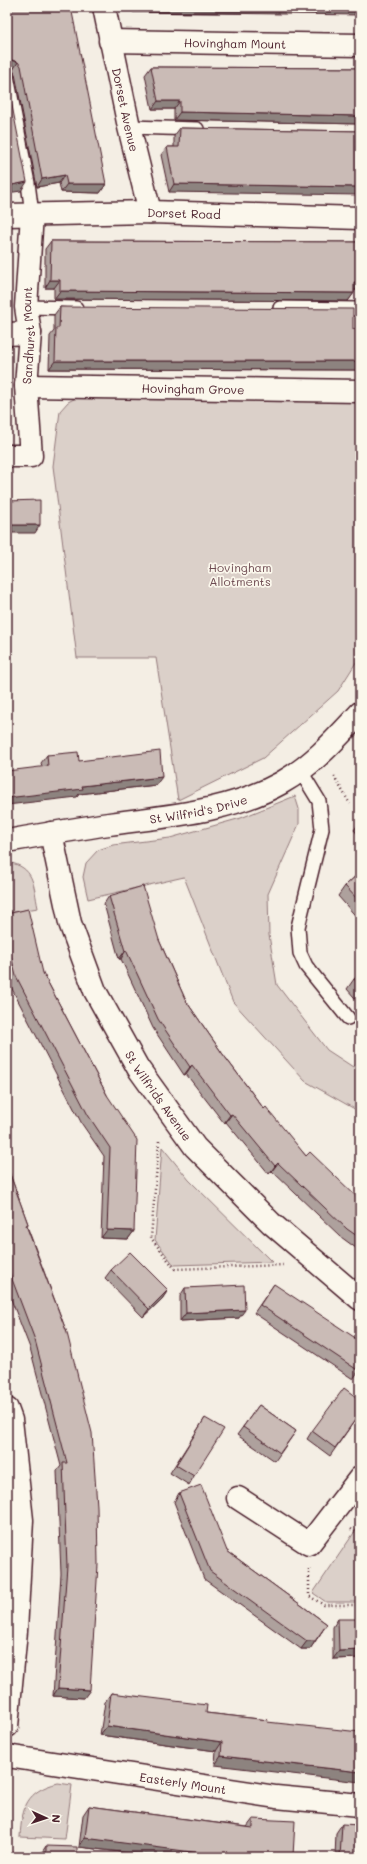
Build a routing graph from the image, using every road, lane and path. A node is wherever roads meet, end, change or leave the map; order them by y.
1 (104, 7) edge
2 (110, 41) junction
3 (360, 45) edge
4 (7, 76) edge
5 (128, 127) junction
6 (208, 129) edge
7 (150, 212) junction
8 (32, 214) junction
9 (7, 215) edge
10 (360, 218) edge
11 (26, 307) junction
12 (90, 308) edge
13 (265, 308) edge
14 (360, 309) edge
15 (30, 333) junction
16 (7, 334) edge
17 (26, 386) junction
18 (360, 391) edge
19 (7, 456) edge
20 (360, 713) edge
21 (322, 754) junction
22 (300, 770) junction
23 (350, 804) dead end
24 (51, 833) junction
25 (7, 841) edge
26 (348, 1018) dead end
27 (159, 1139) dead end
28 (319, 1264) junction
29 (360, 1299) edge
30 (7, 1409) edge
31 (360, 1478) edge
32 (238, 1498) dead end
33 (309, 1544) junction
34 (360, 1605) edge
35 (7, 1726) edge
36 (7, 1756) edge
37 (360, 1804) edge

1 - 2 street, Dorset Avenue
2 - 3 street, Hovingham Mount
2 - 5 street, Dorset Avenue
4 - 8 lane
5 - 6 lane
5 - 7 street, Dorset Avenue
7 - 8 street, Dorset Road
7 - 10 street, Dorset Road
8 - 9 street, Dorset Road
8 - 11 street, Sandhurst Mount
11 - 12 lane
11 - 15 street, Sandhurst Mount
13 - 14 lane
15 - 16 street
15 - 17 street, Sandhurst Mount
17 - 18 street, Hovingham Grove
17 - 19 street, Sandhurst Mount
20 - 21 street, St Wilfrid's Drive
21 - 22 street, St Wilfrid's Drive
21 - 23 path
22 - 24 street, St Wilfrid's Drive
22 - 26 lane
24 - 25 street, St Wilfrid's Drive
24 - 28 street, St Wilfrids Avenue
27 - 28 path
28 - 29 street, St Wilfrids Avenue
30 - 35 street
31 - 33 street
32 - 33 street
33 - 34 path
36 - 37 street, Easterly Mount

